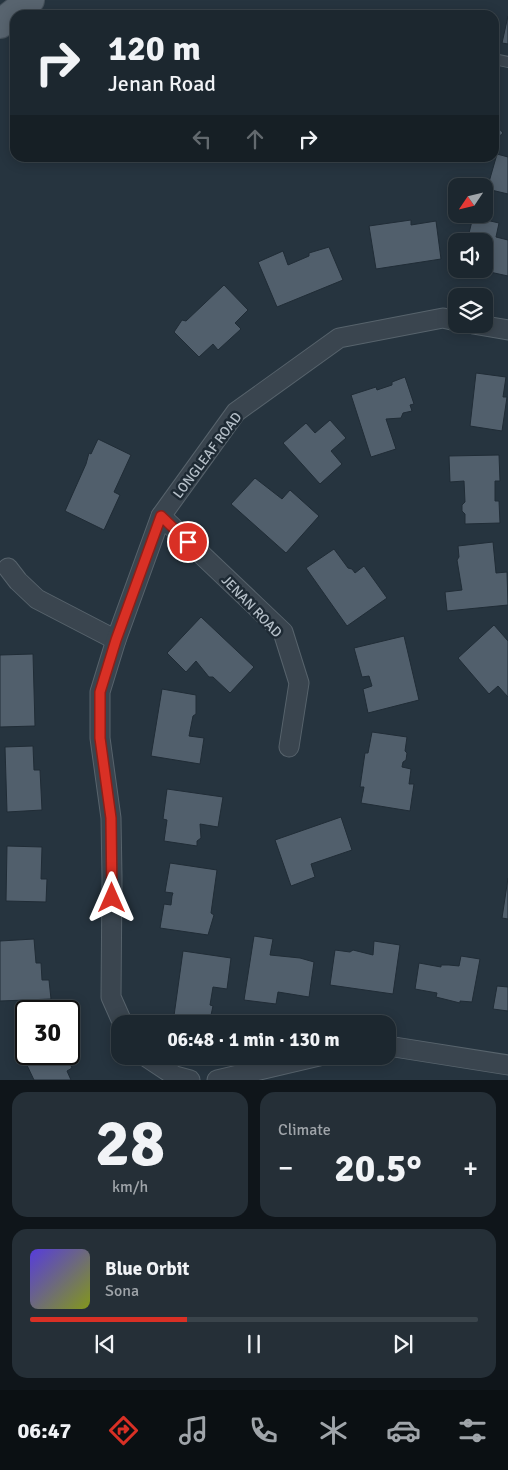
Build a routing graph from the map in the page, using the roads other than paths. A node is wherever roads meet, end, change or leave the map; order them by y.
1 (30, 0) edge
2 (18, 10) edge
3 (10, 16) edge
4 (0, 24) edge
5 (448, 319) edge
6 (493, 327) edge
7 (508, 330) edge
8 (161, 516) junction
9 (8, 568) dead end
10 (116, 640) junction
11 (289, 747) dead end
12 (119, 1015) edge
13 (396, 1047) edge
14 (158, 1065) edge
15 (281, 1065) edge
16 (508, 1065) edge
17 (190, 1080) edge
18 (217, 1080) edge

1 - 2 main road
3 - 4 main road
5 - 8 street, LONGLEAF ROAD
6 - 7 street
8 - 10 street, LONGLEAF ROAD
8 - 11 street, JENAN ROAD
9 - 10 street
10 - 12 street, LONGLEAF ROAD
13 - 16 street
14 - 17 street
15 - 18 street

